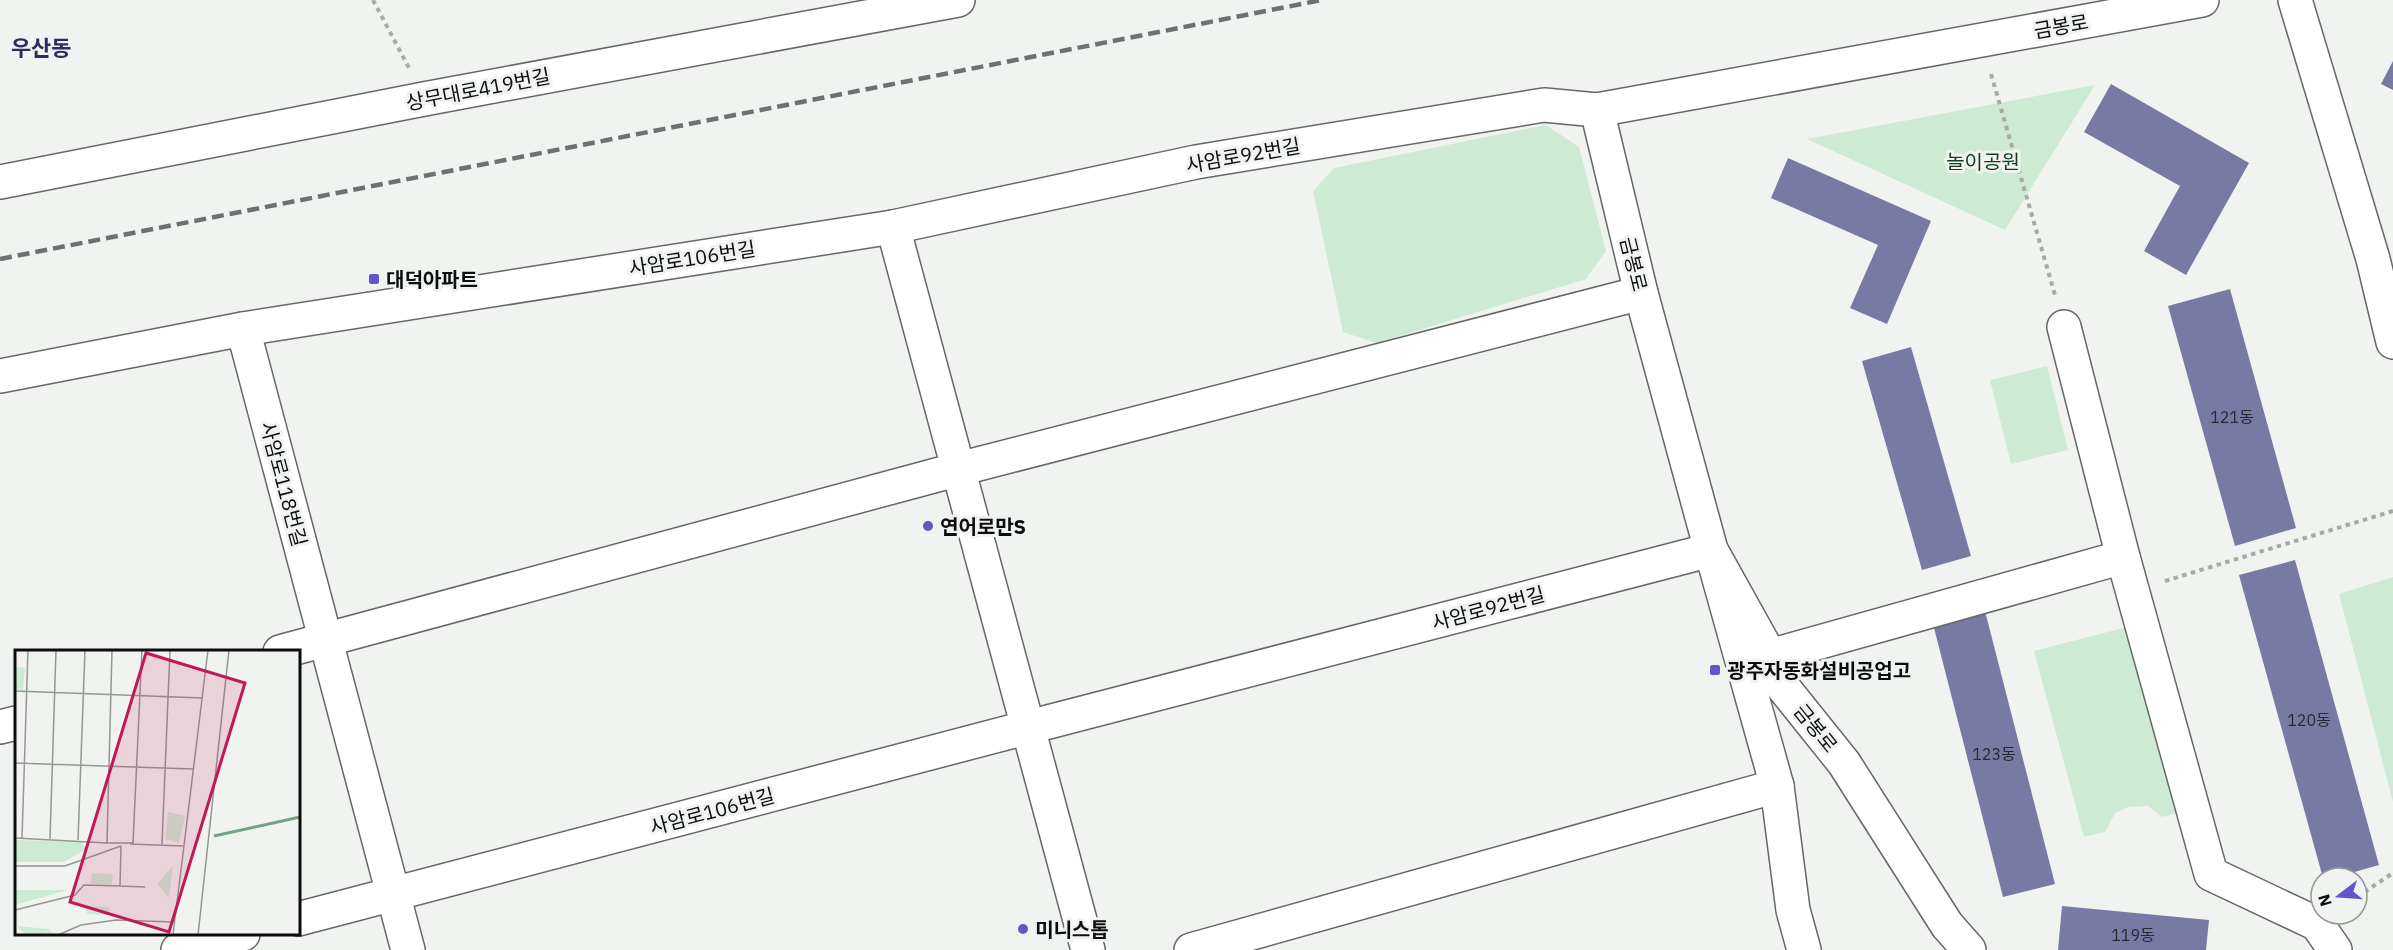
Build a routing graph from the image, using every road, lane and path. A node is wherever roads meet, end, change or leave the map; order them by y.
1 (373, 0) edge
2 (958, 0) edge
3 (2202, 0) edge
4 (2295, 0) edge
5 (1982, 40) junction
6 (424, 99) junction
7 (1597, 111) junction
8 (0, 182) edge
9 (893, 227) junction
10 (1641, 293) junction
11 (2064, 327) joint
12 (243, 329) junction
13 (2393, 342) edge
14 (0, 376) edge
15 (959, 469) junction
16 (2393, 511) edge
17 (1711, 550) junction
18 (2122, 557) junction
19 (2132, 591) junction
20 (325, 639) junction
21 (284, 650) edge
22 (1770, 656) junction
23 (15, 723) edge
24 (0, 727) edge
25 (1029, 727) junction
26 (1777, 786) junction
27 (2393, 873) edge
28 (2369, 889) edge
29 (394, 895) junction
30 (300, 918) edge
31 (235, 935) edge
32 (178, 950) edge
33 (408, 950) edge
34 (1088, 950) edge
35 (1191, 950) edge
36 (1804, 950) edge
37 (1970, 950) edge
38 (2335, 950) edge

1 - 6 path
2 - 6 street, 상무대로419번길
3 - 5 street, 금봉로
4 - 13 street
5 - 7 street, 금봉로
5 - 11 path
6 - 8 street, 상무대로419번길
7 - 9 street, 사암로92번길
7 - 10 street, 금봉로
9 - 12 street, 사암로106번길
9 - 15 street
10 - 15 street
10 - 17 street, 금봉로
11 - 18 street
12 - 14 street, 사암로106번길
12 - 20 street, 사암로118번길
15 - 20 street
15 - 25 street
16 - 19 path
17 - 22 street, 금봉로
17 - 25 street, 사암로92번길
17 - 26 street
18 - 19 street
18 - 22 street
19 - 38 street
20 - 21 street
20 - 29 street, 사암로118번길
22 - 37 street, 금봉로
23 - 24 street
25 - 29 street, 사암로106번길
25 - 34 street
26 - 35 street
26 - 36 street
27 - 28 path
29 - 30 street
29 - 33 street, 사암로118번길
31 - 32 street

